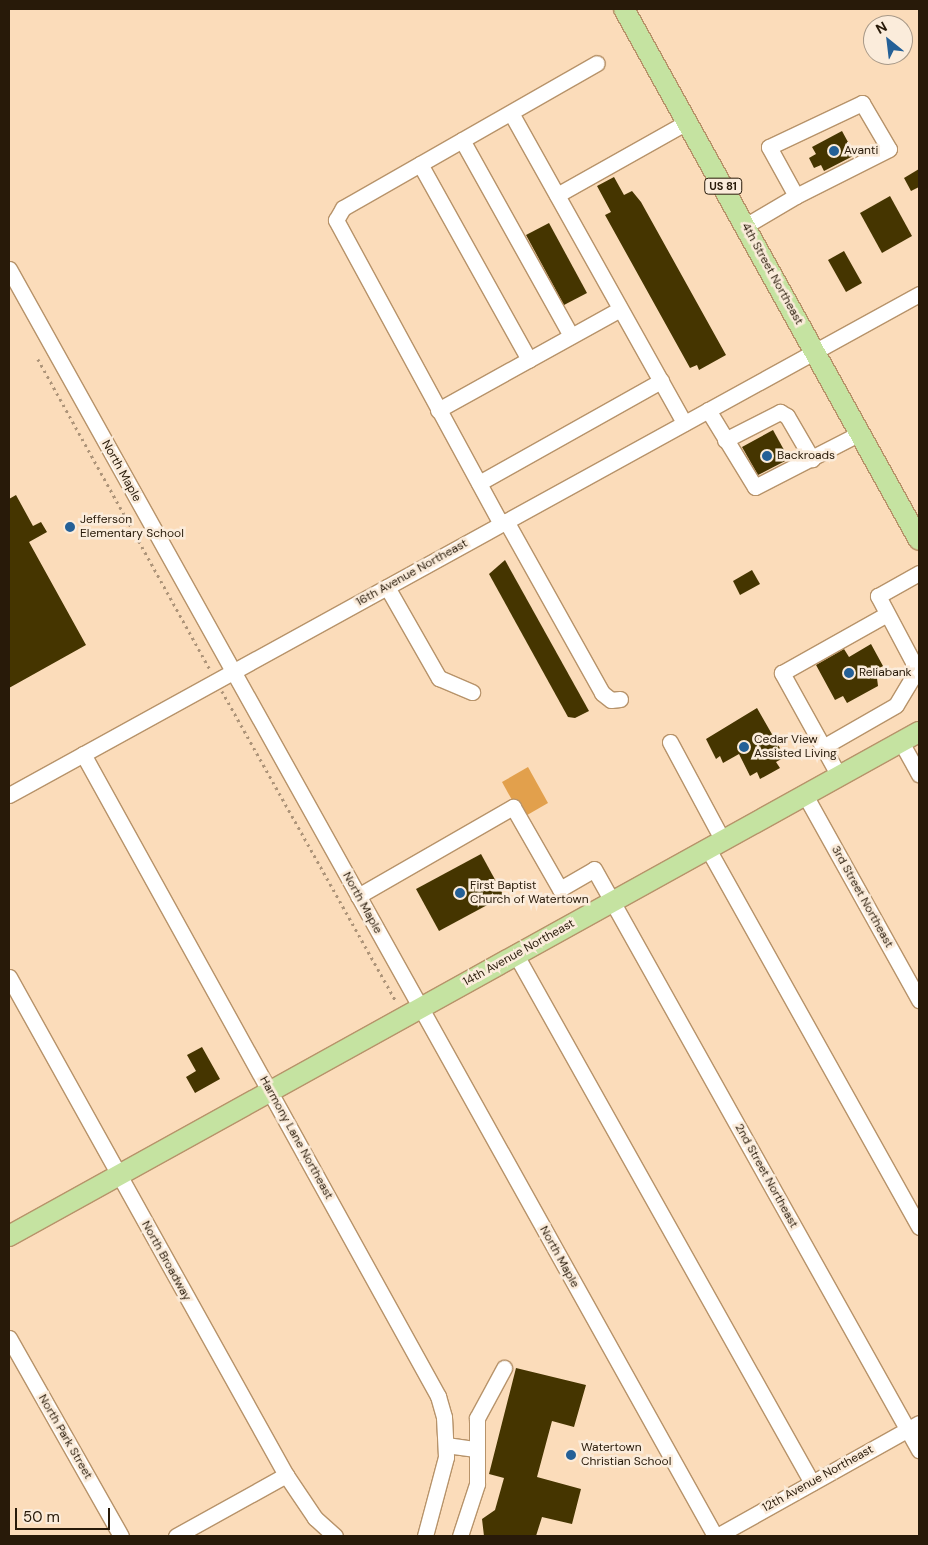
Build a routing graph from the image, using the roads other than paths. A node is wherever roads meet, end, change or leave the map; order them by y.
1 (624, 9) edge
2 (597, 64) dead end
3 (511, 112) junction
4 (687, 122) junction
5 (462, 140) junction
6 (420, 164) junction
7 (557, 194) junction
8 (796, 196) junction
9 (745, 226) junction
10 (9, 269) edge
11 (919, 294) edge
12 (620, 308) junction
13 (571, 336) junction
14 (815, 351) junction
15 (529, 360) junction
16 (661, 381) junction
17 (438, 410) junction
18 (708, 410) junction
19 (684, 423) junction
20 (860, 433) junction
21 (725, 440) junction
22 (812, 459) junction
23 (478, 483) junction
24 (504, 523) junction
25 (918, 534) edge
26 (919, 573) edge
27 (387, 588) junction
28 (887, 614) junction
29 (233, 671) junction
30 (472, 692) dead end
31 (620, 699) dead end
32 (919, 732) edge
33 (670, 742) dead end
34 (901, 742) junction
35 (823, 747) junction
36 (83, 754) junction
37 (919, 774) edge
38 (839, 776) junction
39 (9, 795) edge
40 (805, 795) junction
41 (716, 845) junction
42 (358, 896) junction
43 (613, 902) junction
44 (516, 955) junction
45 (9, 977) edge
46 (919, 1000) edge
47 (420, 1008) junction
48 (270, 1090) junction
49 (119, 1175) junction
50 (919, 1227) edge
51 (9, 1236) edge
52 (9, 1338) edge
53 (504, 1368) dead end
54 (914, 1426) edge
55 (446, 1445) junction
56 (476, 1450) junction
57 (919, 1450) edge
58 (286, 1475) junction
59 (812, 1483) junction
60 (121, 1536) edge
61 (176, 1536) edge
62 (334, 1536) edge
63 (425, 1536) edge
64 (460, 1536) edge
65 (716, 1536) edge

1 - 4 main road, 4th Street Northeast / US 81
2 - 3 street
3 - 5 street
3 - 7 street
4 - 7 street
4 - 9 main road, 4th Street Northeast / US 81
5 - 6 street
5 - 13 street
6 - 15 street
6 - 17 street
7 - 12 street
8 - 8 street
8 - 9 street
9 - 14 main road, 4th Street Northeast / US 81
10 - 29 street, North Maple
11 - 14 street, 16th Avenue Northeast
12 - 13 street
12 - 16 street
13 - 15 street
14 - 18 street, 16th Avenue Northeast
14 - 20 main road, 4th Street Northeast / US 81
15 - 17 street
16 - 19 street
16 - 23 street
17 - 23 street
18 - 19 street, 16th Avenue Northeast
18 - 21 street
19 - 24 street, 16th Avenue Northeast
20 - 22 street
20 - 25 main road, 4th Street Northeast / US 81
21 - 22 street
21 - 22 street
23 - 24 street
24 - 27 street, 16th Avenue Northeast
24 - 31 street
26 - 28 street
27 - 29 street, 16th Avenue Northeast
27 - 30 street
28 - 35 street
28 - 35 street
29 - 36 street, 16th Avenue Northeast
29 - 42 street, North Maple
32 - 34 main road, 14th Avenue Northeast
33 - 41 street
34 - 37 street
34 - 38 main road, 14th Avenue Northeast
35 - 38 street
36 - 39 street, 16th Avenue Northeast
36 - 48 street, Harmony Lane Northeast
38 - 40 main road, 14th Avenue Northeast
40 - 41 main road, 14th Avenue Northeast
40 - 46 street, 3rd Street Northeast
41 - 43 main road, 14th Avenue Northeast
41 - 50 street
42 - 43 street, 2nd Street Northeast
42 - 47 street, North Maple
43 - 44 main road, 14th Avenue Northeast
43 - 54 street, 2nd Street Northeast
44 - 47 main road, 14th Avenue Northeast
44 - 59 street
45 - 49 street, North Broadway
47 - 48 main road, 14th Avenue Northeast
47 - 65 street, North Maple
48 - 49 main road, 14th Avenue Northeast
48 - 55 street, Harmony Lane Northeast
49 - 51 main road, 14th Avenue Northeast
49 - 58 street, North Broadway
52 - 60 street, North Park Street
53 - 56 street
54 - 57 street, 2nd Street Northeast
54 - 59 street, 12th Avenue Northeast
55 - 56 street
55 - 63 street, Harmony Lane Northeast
56 - 64 street
58 - 61 street
58 - 62 street, North Broadway
59 - 65 street, 12th Avenue Northeast

